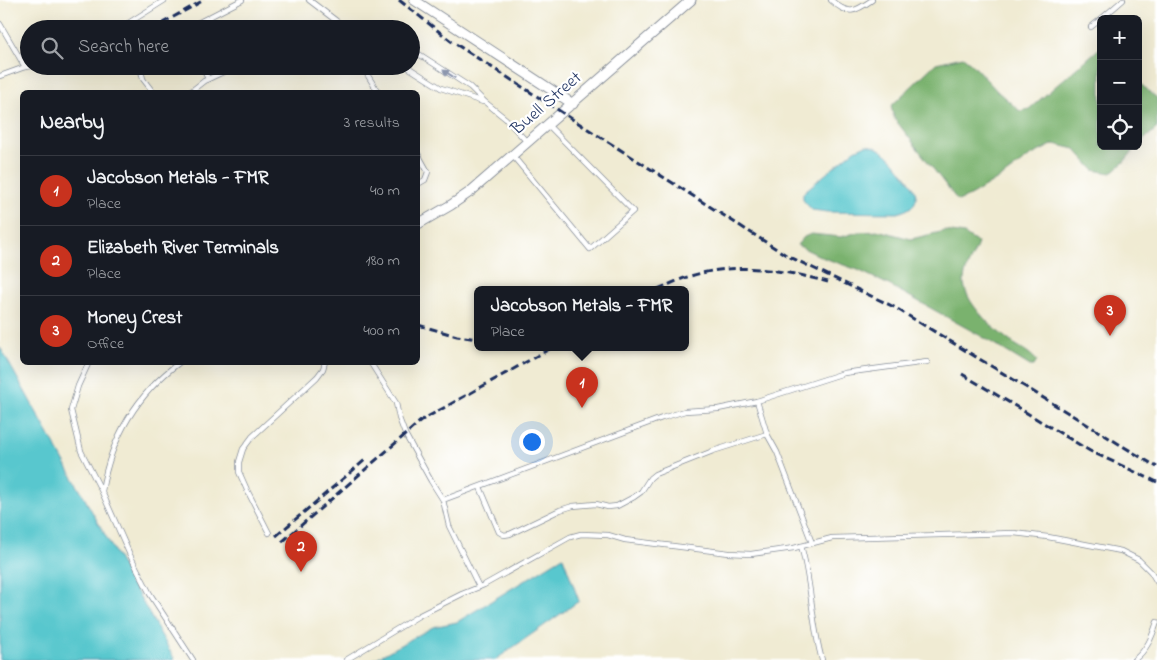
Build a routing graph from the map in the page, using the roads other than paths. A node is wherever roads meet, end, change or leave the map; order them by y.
1 (165, 0) edge
2 (242, 0) edge
3 (309, 0) edge
4 (414, 0) edge
5 (691, 0) edge
6 (831, 0) edge
7 (872, 0) edge
8 (1123, 0) edge
9 (1106, 15) edge
10 (133, 20) edge
11 (203, 20) edge
12 (334, 20) edge
13 (1097, 22) edge
14 (0, 24) edge
15 (1091, 27) dead end
16 (420, 55) edge
17 (20, 58) edge
18 (20, 69) edge
19 (142, 75) edge
20 (206, 75) edge
21 (217, 75) edge
22 (367, 75) edge
23 (420, 75) edge
24 (0, 76) edge
25 (208, 79) junction
26 (151, 90) edge
27 (193, 90) edge
28 (375, 90) edge
29 (484, 102) junction
30 (573, 104) junction
31 (548, 125) junction
32 (528, 143) junction
33 (513, 156) junction
34 (420, 158) edge
35 (420, 183) edge
36 (420, 223) edge
37 (927, 362) dead end
38 (88, 365) edge
39 (176, 365) edge
40 (324, 365) edge
41 (372, 365) edge
42 (757, 400) junction
43 (767, 434) junction
44 (480, 486) junction
45 (102, 492) junction
46 (443, 500) junction
47 (269, 533) dead end
48 (812, 542) junction
49 (801, 546) junction
50 (1157, 582) edge
51 (479, 587) junction
52 (1157, 622) edge
53 (193, 660) edge
54 (346, 660) edge
55 (822, 660) edge
56 (1134, 660) edge

1 - 10 lane
2 - 11 lane
3 - 12 lane
4 - 30 street
5 - 30 street, Buell Street
6 - 7 lane
8 - 9 lane
13 - 15 lane
14 - 17 lane
29 -> 16 lane
18 - 24 lane
19 - 26 lane
20 - 25 lane
21 - 25 lane
22 - 28 lane
23 - 29 lane
25 - 27 lane
29 - 32 lane
30 - 31 street, Buell Street
31 - 32 street, Buell Street
31 - 33 lane
32 - 33 street, Buell Street
33 - 36 street, Buell Street
34 - 35 lane
37 - 42 lane
38 - 45 lane
39 - 45 lane
40 - 47 lane
41 - 46 lane
42 - 43 lane
42 - 44 lane
43 - 44 lane
43 - 48 lane
44 - 46 lane
45 - 53 lane
46 - 51 lane
48 - 49 lane
48 - 50 lane
49 - 51 lane
49 - 55 lane
51 - 54 lane
52 - 56 lane

